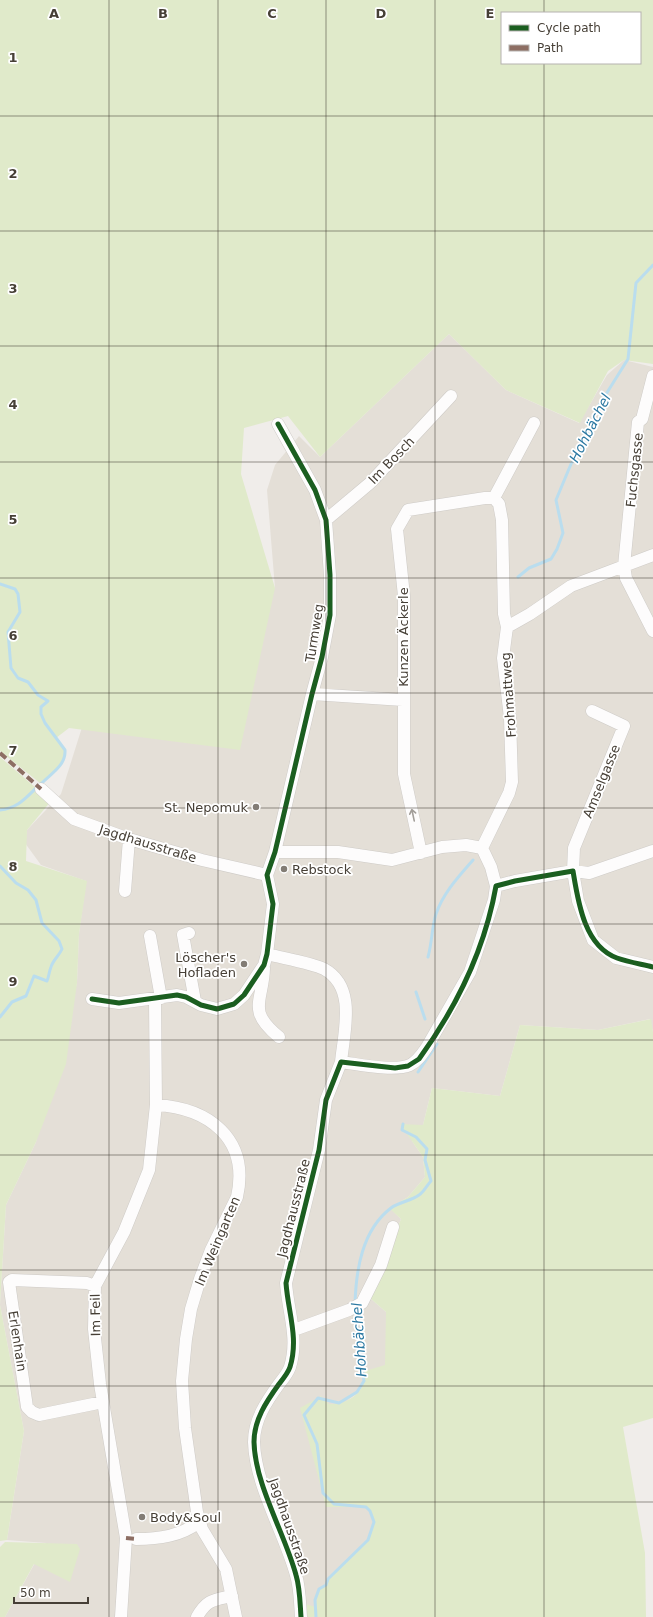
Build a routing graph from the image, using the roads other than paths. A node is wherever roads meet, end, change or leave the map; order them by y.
1 (653, 376) edge
2 (452, 396) dead end
3 (534, 423) dead end
4 (278, 424) dead end
5 (494, 498) junction
6 (326, 520) junction
7 (653, 555) edge
8 (624, 566) junction
9 (507, 627) junction
10 (653, 631) edge
11 (312, 694) junction
12 (403, 700) junction
13 (592, 711) dead end
14 (41, 789) dead end
15 (128, 839) junction
16 (482, 848) junction
17 (653, 851) edge
18 (275, 852) junction
19 (421, 853) junction
20 (573, 871) junction
21 (267, 875) junction
22 (496, 886) junction
23 (125, 891) dead end
24 (189, 933) dead end
25 (150, 936) dead end
26 (266, 959) junction
27 (653, 967) edge
28 (158, 998) junction
29 (92, 999) dead end
30 (195, 1001) junction
31 (279, 1037) dead end
32 (341, 1062) junction
33 (156, 1105) junction
34 (394, 1227) dead end
35 (95, 1286) junction
36 (294, 1330) junction
37 (103, 1402) junction
38 (199, 1522) junction
39 (136, 1539) dead end
40 (232, 1596) junction
41 (121, 1617) edge
42 (198, 1617) edge
43 (236, 1617) edge
44 (301, 1617) edge

1 - 8 street, Fuchsgasse
2 - 6 street, Im Bosch
3 - 5 street
4 - 6 street, Turmweg
5 - 9 street
5 - 12 street, Kunzen Äckerle
6 - 11 street, Turmweg
7 - 8 street
8 - 9 street
8 - 10 street
9 - 16 street, Frohmattweg
11 - 12 street
11 - 18 street, Turmweg
19 -> 12 street, Kunzen Äckerle
13 - 20 street, Amselgasse
14 - 15 street, Jagdhausstraße
15 - 21 street, Jagdhausstraße
15 - 23 street
16 - 19 street
16 - 22 street
17 - 20 street
18 - 19 street
18 - 21 street, Turmweg
20 - 22 street
20 - 27 street
21 - 26 street
22 - 32 street
24 - 30 street
25 - 28 street, Im Feil
26 - 30 street
26 - 31 street
26 - 32 street, Jagdhausstraße
28 - 29 street
28 - 30 street
28 - 33 street, Im Feil
32 - 36 street, Jagdhausstraße
33 - 35 street, Im Feil
33 - 38 street, Im Weingarten
34 - 36 street
35 - 37 street, Im Feil
35 - 37 street, Erlenhain
36 - 44 street, Jagdhausstraße
37 - 41 street, Im Feil
38 - 39 street
38 - 40 street, Im Weingarten
40 - 42 street
40 - 43 street, Im Weingarten

